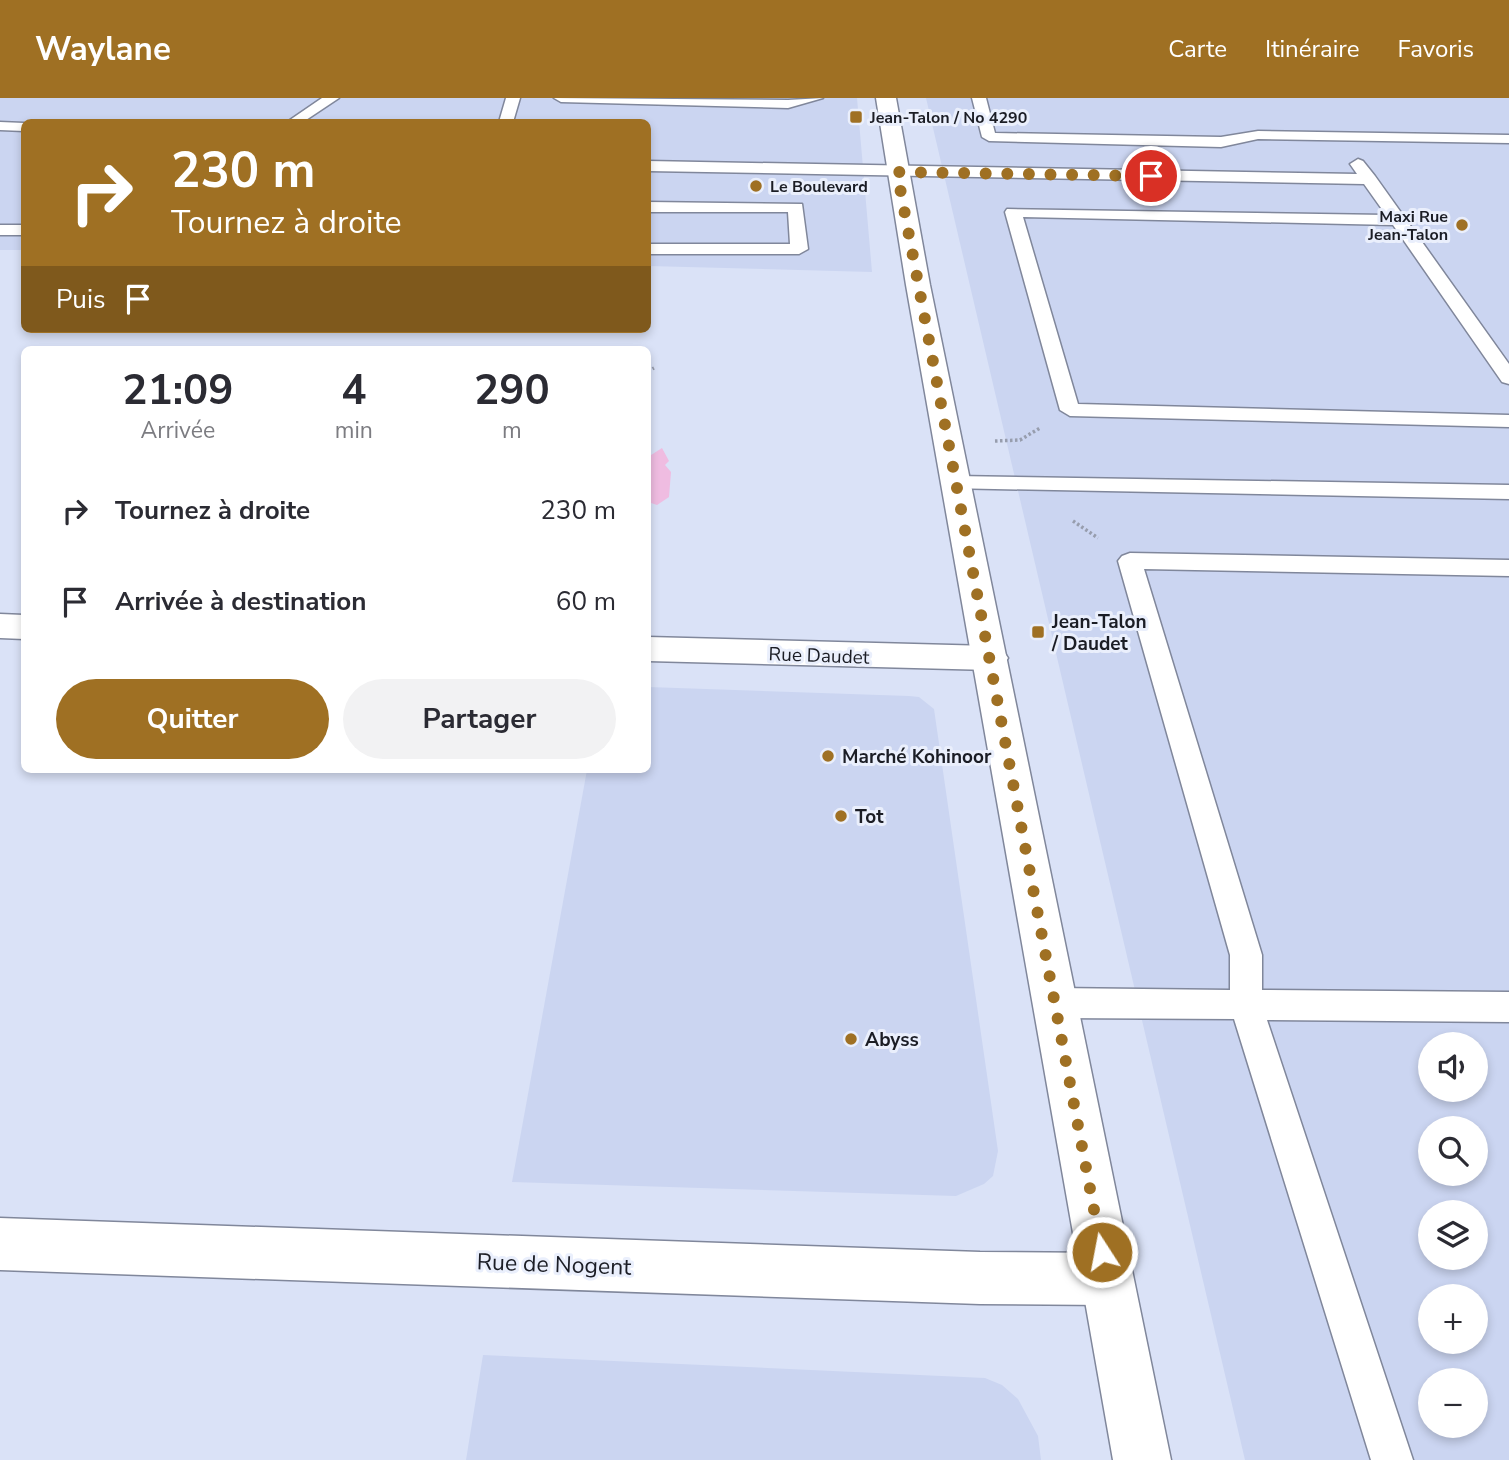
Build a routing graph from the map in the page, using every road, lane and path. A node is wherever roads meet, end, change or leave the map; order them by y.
1 (332, 98) edge
2 (513, 98) edge
3 (561, 98) edge
4 (816, 98) edge
5 (886, 98) edge
6 (979, 98) edge
7 (299, 119) edge
8 (507, 119) edge
9 (0, 126) edge
10 (21, 127) edge
11 (1338, 136) junction
12 (1509, 139) edge
13 (651, 166) edge
14 (897, 172) junction
15 (1369, 179) junction
16 (651, 207) edge
17 (1398, 220) junction
18 (0, 230) edge
19 (21, 230) edge
20 (651, 249) edge
21 (654, 368) dead end
22 (651, 370) edge
23 (1509, 378) edge
24 (1070, 410) junction
25 (1509, 421) edge
26 (995, 441) dead end
27 (955, 483) junction
28 (1509, 492) edge
29 (1066, 516) dead end
30 (1130, 561) junction
31 (1509, 568) edge
32 (0, 626) edge
33 (21, 627) edge
34 (651, 649) edge
35 (990, 658) junction
36 (1055, 1003) junction
37 (1246, 1005) junction
38 (1509, 1007) edge
39 (0, 1244) edge
40 (1107, 1279) junction
41 (1142, 1460) edge
42 (1392, 1460) edge

1 - 7 lane
2 - 8 lane
3 - 4 lane
5 - 14 main road
6 - 11 lane
9 - 10 lane
11 - 12 lane
11 - 15 lane
13 - 14 lane
14 - 15 lane
14 - 27 main road
15 - 17 lane
16 - 20 lane
17 - 23 lane
17 - 24 lane
18 - 19 lane
21 - 22 path
24 - 25 lane
24 - 26 path
27 - 28 lane
27 - 35 main road
29 - 30 path
30 - 31 lane
30 - 37 lane
32 - 33 main road
34 - 35 main road, Rue Daudet
35 - 36 main road
36 - 37 lane
36 - 40 main road
37 - 38 lane
37 - 42 lane
39 - 40 main road, Rue de Nogent
40 - 41 main road

